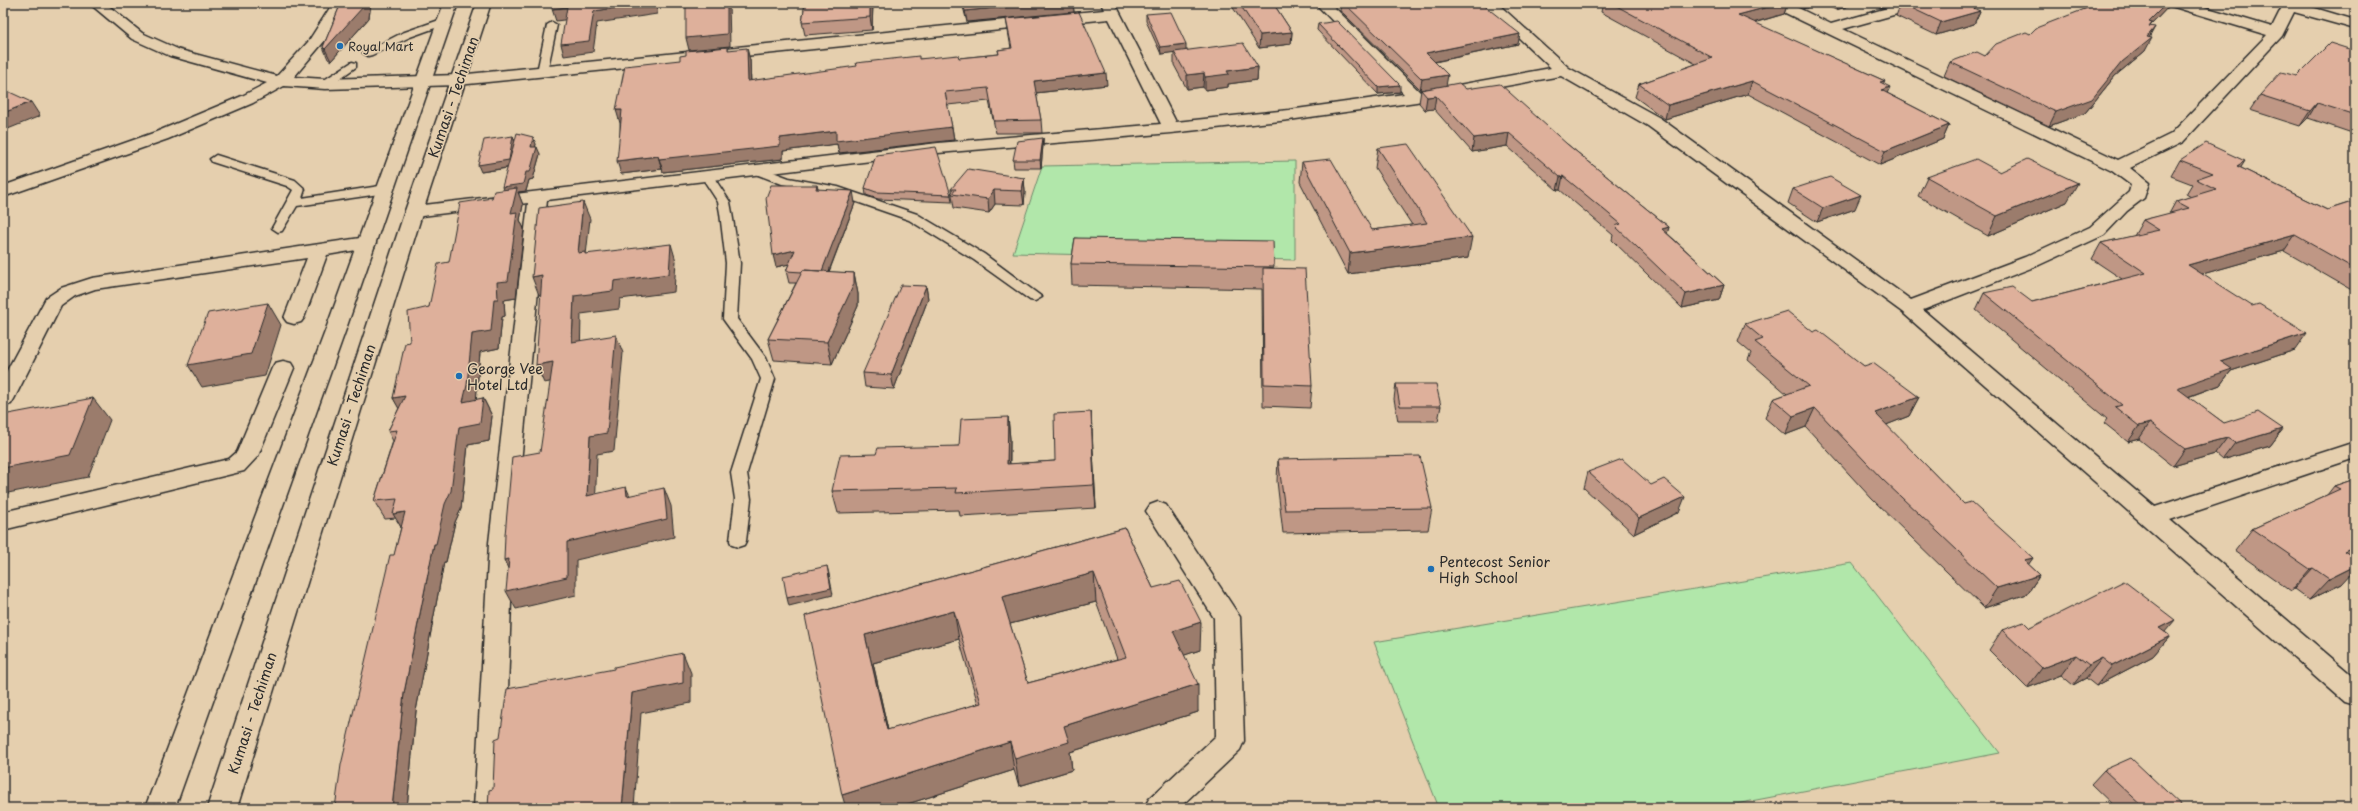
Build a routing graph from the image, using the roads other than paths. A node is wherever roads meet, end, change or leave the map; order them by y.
1 (96, 3) edge
2 (340, 3) edge
3 (484, 3) edge
4 (1322, 3) edge
5 (1489, 3) edge
6 (1776, 3) edge
7 (1921, 3) edge
8 (2176, 3) edge
9 (2290, 4) edge
10 (1110, 9) edge
11 (448, 12) edge
12 (552, 25) dead end
13 (2355, 25) edge
14 (1831, 28) junction
15 (2277, 33) junction
16 (368, 53) dead end
17 (352, 64) dead end
18 (1563, 71) junction
19 (542, 72) junction
20 (458, 80) junction
21 (280, 81) junction
22 (423, 83) junction
23 (325, 84) junction
24 (1416, 97) junction
25 (1171, 128) junction
26 (216, 159) dead end
27 (2118, 167) junction
28 (757, 170) junction
29 (707, 176) junction
30 (386, 189) junction
31 (3, 192) edge
32 (538, 197) junction
33 (292, 203) junction
34 (414, 211) junction
35 (278, 228) dead end
36 (367, 243) junction
37 (320, 249) junction
38 (1035, 297) dead end
39 (1909, 308) junction
40 (294, 318) dead end
41 (283, 368) dead end
42 (3, 399) edge
43 (2355, 450) edge
44 (1158, 511) dead end
45 (2152, 517) junction
46 (3, 521) edge
47 (738, 541) dead end
48 (2355, 694) edge
49 (160, 808) edge
50 (222, 808) edge
51 (489, 808) edge
52 (1159, 808) edge

1 - 21 main road
2 - 21 main road
3 - 20 main road, Kumasi - Techiman
4 - 24 main road
5 - 18 main road
6 - 14 main road
7 - 14 main road
8 - 15 main road
9 - 13 main road
9 - 15 main road
10 - 19 main road
10 - 25 main road
11 - 16 lane
11 - 22 main road
12 - 19 lane
14 - 27 main road
15 - 27 main road
17 - 23 lane
18 - 24 main road
18 - 39 main road
19 - 20 main road
20 - 22 main road
20 - 34 main road, Kumasi - Techiman
21 - 23 main road
21 - 31 main road
22 - 23 main road
22 - 30 main road
24 - 25 main road
25 - 28 main road
26 - 33 lane
27 - 39 main road
28 - 29 main road
28 - 38 lane
29 - 32 main road
29 - 47 lane
30 - 33 lane
30 - 36 main road
32 - 34 main road
32 - 51 main road
33 - 35 lane
34 - 50 main road, Kumasi - Techiman
36 - 37 main road
36 - 49 main road
37 - 40 main road
37 - 42 main road
39 - 45 main road
41 - 46 main road
43 - 45 main road
44 - 52 main road
45 - 48 main road

